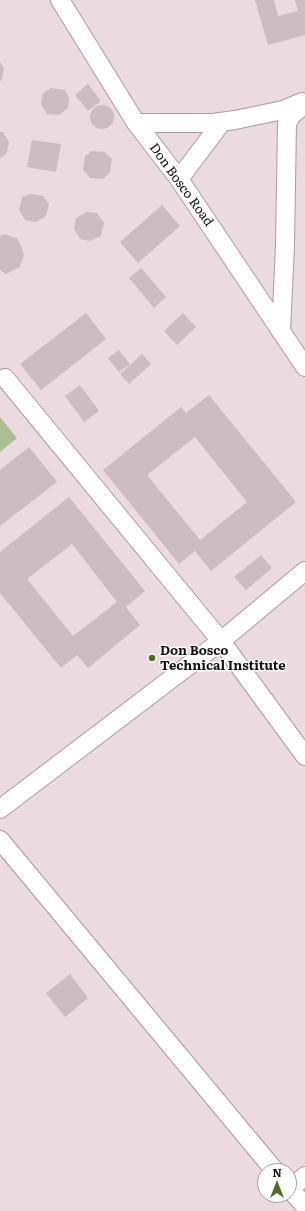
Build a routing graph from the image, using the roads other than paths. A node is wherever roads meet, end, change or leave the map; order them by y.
1 (60, 0) edge
2 (305, 102) edge
3 (222, 122) junction
4 (136, 123) junction
5 (179, 179) junction
6 (281, 332) junction
7 (305, 367) edge
8 (5, 378) dead end
9 (305, 571) edge
10 (221, 641) junction
11 (305, 756) edge
12 (0, 809) edge
13 (0, 840) edge
14 (268, 1163) edge
15 (305, 1176) edge
16 (297, 1182) edge
17 (297, 1196) edge
18 (305, 1206) edge

1 - 4 street, Don Bosco Road
2 - 3 street
2 - 6 street
3 - 4 street
3 - 5 street
4 - 5 street, Don Bosco Road
5 - 6 street, Don Bosco Road
6 - 7 street, Don Bosco Road
8 - 10 street
9 - 10 street
10 - 11 street
10 - 12 street
13 - 14 street
15 - 16 street
17 - 18 street

